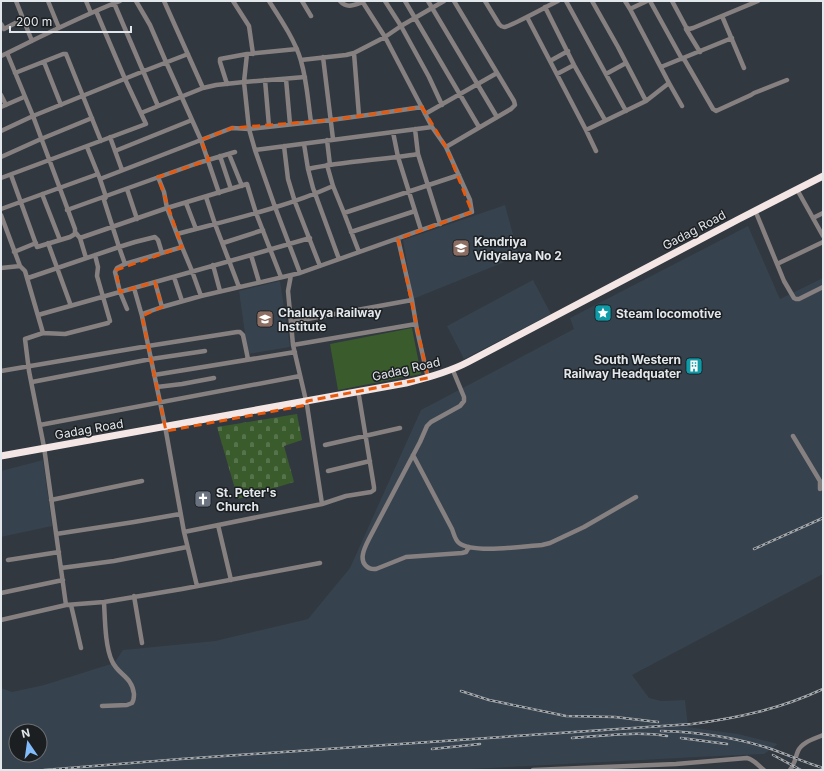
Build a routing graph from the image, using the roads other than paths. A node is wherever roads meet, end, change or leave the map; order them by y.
1 (16, 1) edge
2 (48, 1) edge
3 (86, 1) edge
4 (120, 1) edge
5 (136, 1) edge
6 (164, 1) edge
7 (233, 1) edge
8 (270, 1) edge
9 (302, 1) edge
10 (340, 1) edge
11 (362, 1) edge
12 (385, 1) edge
13 (405, 1) edge
14 (428, 1) edge
15 (444, 1) edge
16 (454, 1) edge
17 (485, 1) edge
18 (558, 1) edge
19 (566, 1) edge
20 (592, 1) edge
21 (625, 1) edge
22 (647, 1) edge
23 (650, 1) edge
24 (672, 1) edge
25 (758, 1) edge
26 (108, 3) edge
27 (114, 3) junction
28 (545, 7) junction
29 (432, 8) junction
30 (630, 9) junction
31 (93, 12) junction
32 (311, 16) dead end
33 (722, 16) junction
34 (527, 17) junction
35 (415, 18) junction
36 (23, 20) junction
37 (1, 24) edge
38 (401, 26) junction
39 (59, 28) junction
40 (686, 30) dead end
41 (385, 37) junction
42 (732, 38) junction
43 (32, 41) junction
44 (297, 49) junction
45 (568, 51) junction
46 (354, 52) junction
47 (700, 52) junction
48 (7, 53) junction
49 (188, 54) junction
50 (247, 54) junction
51 (253, 54) junction
52 (1, 56) edge
53 (324, 57) junction
54 (682, 59) junction
55 (301, 60) junction
56 (550, 61) junction
57 (44, 62) junction
58 (166, 62) junction
59 (626, 63) junction
60 (574, 65) junction
61 (661, 67) junction
62 (744, 68) dead end
63 (144, 71) junction
64 (15, 73) junction
65 (497, 73) junction
66 (557, 74) junction
67 (606, 74) junction
68 (305, 77) junction
69 (125, 79) junction
70 (286, 79) junction
71 (265, 80) junction
72 (787, 80) dead end
73 (244, 82) junction
74 (669, 83) junction
75 (227, 84) junction
76 (477, 84) junction
77 (203, 88) junction
78 (460, 94) junction
79 (1, 95) edge
80 (84, 96) junction
81 (24, 97) junction
82 (181, 97) junction
83 (646, 101) junction
84 (62, 105) junction
85 (442, 105) junction
86 (3, 106) edge
87 (158, 106) junction
88 (682, 106) dead end
89 (422, 107) junction
90 (626, 111) junction
91 (141, 113) junction
92 (425, 114) junction
93 (32, 116) junction
94 (359, 116) junction
95 (497, 117) junction
96 (92, 118) junction
97 (192, 120) junction
98 (331, 120) junction
99 (605, 120) junction
100 (311, 122) junction
101 (290, 124) junction
102 (269, 126) junction
103 (432, 127) junction
104 (480, 127) junction
105 (248, 129) junction
106 (414, 129) junction
107 (586, 130) junction
108 (1, 131) edge
109 (394, 132) junction
110 (110, 137) junction
111 (41, 139) junction
112 (201, 140) junction
113 (327, 140) junction
114 (333, 140) junction
115 (101, 141) junction
116 (304, 144) junction
117 (87, 146) junction
118 (284, 146) junction
119 (446, 147) junction
120 (255, 150) junction
121 (115, 151) junction
122 (596, 151) dead end
123 (235, 152) dead end
124 (229, 154) junction
125 (418, 154) junction
126 (220, 156) junction
127 (1, 157) edge
128 (398, 157) junction
129 (208, 160) junction
130 (49, 161) junction
131 (328, 165) junction
132 (308, 169) junction
133 (122, 170) junction
134 (11, 175) junction
135 (459, 175) junction
136 (99, 176) junction
137 (823, 176) edge
138 (158, 177) junction
139 (1, 178) edge
140 (823, 180) edge
141 (242, 186) junction
142 (333, 186) junction
143 (429, 186) junction
144 (59, 188) junction
145 (127, 189) junction
146 (231, 189) junction
147 (409, 192) junction
148 (219, 193) junction
149 (799, 193) junction
150 (42, 194) junction
151 (315, 194) junction
152 (106, 197) junction
153 (206, 197) junction
154 (21, 202) junction
155 (295, 202) junction
156 (186, 203) junction
157 (275, 207) junction
158 (1, 208) edge
159 (168, 208) junction
160 (67, 210) junction
161 (415, 211) junction
162 (256, 213) junction
163 (344, 213) junction
164 (823, 213) edge
165 (1, 215) edge
166 (757, 215) junction
167 (813, 218) junction
168 (137, 219) junction
169 (215, 224) junction
170 (440, 224) junction
171 (112, 227) junction
172 (196, 229) junction
173 (263, 230) junction
174 (421, 230) junction
175 (75, 232) junction
176 (351, 232) junction
177 (177, 234) junction
178 (823, 236) edge
179 (80, 238) junction
180 (310, 238) junction
181 (398, 239) junction
182 (60, 240) junction
183 (823, 242) edge
184 (36, 243) junction
185 (48, 243) junction
186 (222, 243) junction
187 (290, 244) junction
188 (182, 247) junction
189 (119, 248) junction
190 (270, 250) junction
191 (14, 252) junction
192 (359, 252) junction
193 (162, 253) junction
194 (95, 255) junction
195 (251, 255) junction
196 (86, 258) junction
197 (339, 259) junction
198 (230, 261) junction
199 (125, 264) junction
200 (777, 264) junction
201 (213, 265) junction
202 (20, 266) junction
203 (320, 266) junction
204 (1, 268) edge
205 (57, 268) junction
206 (192, 271) junction
207 (300, 273) junction
208 (291, 275) junction
209 (174, 277) junction
210 (281, 277) junction
211 (28, 278) junction
212 (156, 282) junction
213 (259, 282) junction
214 (239, 287) junction
215 (823, 287) edge
216 (134, 288) junction
217 (220, 291) junction
218 (120, 292) junction
219 (201, 296) junction
220 (103, 297) junction
221 (412, 300) junction
222 (182, 302) junction
223 (71, 306) junction
224 (162, 307) junction
225 (127, 309) dead end
226 (142, 314) junction
227 (38, 315) junction
228 (291, 322) junction
229 (416, 324) junction
230 (43, 333) junction
231 (294, 345) junction
232 (148, 346) junction
233 (205, 351) dead end
234 (295, 352) junction
235 (151, 359) junction
236 (248, 359) junction
237 (29, 367) junction
238 (1, 371) edge
239 (454, 373) junction
240 (154, 375) junction
241 (300, 376) junction
242 (214, 378) dead end
243 (428, 378) junction
244 (32, 382) junction
245 (156, 387) junction
246 (359, 396) junction
247 (160, 403) junction
248 (307, 403) junction
249 (40, 425) junction
250 (165, 428) junction
251 (400, 428) dead end
252 (365, 436) junction
253 (793, 436) dead end
254 (325, 445) dead end
255 (44, 451) junction
256 (413, 455) junction
257 (1, 456) edge
258 (1, 460) edge
259 (370, 461) junction
260 (328, 471) dead end
261 (142, 481) dead end
262 (820, 489) dead end
263 (636, 497) dead end
264 (51, 500) junction
265 (322, 504) junction
266 (180, 514) junction
267 (218, 525) junction
268 (184, 532) junction
269 (56, 534) junction
270 (187, 547) junction
271 (469, 548) junction
272 (59, 552) junction
273 (8, 560) dead end
274 (320, 563) dead end
275 (61, 568) junction
276 (63, 580) junction
277 (231, 580) junction
278 (197, 586) junction
279 (1, 592) edge
280 (134, 596) junction
281 (104, 602) junction
282 (69, 605) junction
283 (1, 620) edge
284 (142, 643) dead end
285 (82, 648) dead end
286 (102, 706) dead end
287 (823, 736) edge
288 (629, 768) edge
289 (533, 770) edge
290 (762, 770) edge
291 (790, 770) edge

1 - 36 street
2 - 39 street
3 - 31 street
4 - 27 street
5 - 58 street
6 - 49 street
7 - 51 street
8 - 44 street
9 - 32 street
10 - 11 street
11 - 41 street
12 - 38 street
13 - 35 street
14 - 29 street
15 - 29 street
16 - 65 street
17 - 34 street
18 - 28 street
19 - 67 street
20 - 59 street
21 - 30 street
22 - 30 street
23 - 54 street
24 - 33 street
25 - 33 street
26 - 27 street
26 - 31 street
27 - 63 street
28 - 34 street
28 - 45 street
29 - 35 street
29 - 76 street
30 - 61 street
31 - 39 street
31 - 69 street
33 - 42 street
34 - 56 street
35 - 38 street
35 - 78 street
36 - 37 street
36 - 43 street
38 - 41 street
38 - 85 street
39 - 43 street
40 - 47 street
41 - 46 street
41 - 89 street
42 - 47 street
42 - 62 street
43 - 48 street
44 - 51 street
44 - 55 street
45 - 56 street
45 - 60 street
46 - 53 street
46 - 94 street
47 - 54 street
48 - 52 street
48 - 64 street
49 - 58 street
49 - 77 street
50 - 51 street
50 - 73 street
50 - 75 street
53 - 55 street
53 - 98 street
54 - 61 street
54 - 72 street
55 - 68 street
56 - 66 street
57 - 64 street
57 - 80 street
57 - 84 street
58 - 63 street
58 - 82 street
59 - 67 street
59 - 83 street
60 - 66 street
60 - 99 street
61 - 74 street
63 - 69 street
63 - 87 street
64 - 81 street
65 - 76 street
65 - 95 street
66 - 107 street
67 - 90 street
68 - 70 street
68 - 100 street
69 - 80 street
69 - 91 street
70 - 71 street
70 - 101 street
71 - 73 street
71 - 102 street
73 - 75 street
73 - 105 street
74 - 83 street
74 - 88 street
75 - 77 street
76 - 78 street
76 - 95 street
77 - 82 street
78 - 85 street
78 - 104 street
79 - 86 street
80 - 84 street
80 - 96 street
81 - 86 street
81 - 93 street
82 - 87 street
82 - 97 street
83 - 90 street
84 - 93 street
85 - 92 street
87 - 91 street
89 - 92 street
89 - 94 street
90 - 99 street
91 - 110 street
92 - 103 street
93 - 108 street
93 - 111 street
94 - 98 street
95 - 104 street
96 - 111 street
96 - 115 street
97 - 112 street
97 - 121 street
98 - 100 street
98 - 114 street
99 - 107 street
100 - 101 street
101 - 102 street
102 - 105 street
103 - 106 street
103 - 119 street
104 - 119 street
105 - 112 street
105 - 120 street
106 - 109 street
106 - 125 street
107 - 122 street
109 - 114 street
109 - 128 street
110 - 115 street
110 - 121 street
111 - 127 street
111 - 130 street
112 - 129 street
112 - 133 street
113 - 114 street
113 - 116 street
113 - 131 street
115 - 117 street
116 - 118 street
116 - 132 street
117 - 130 street
117 - 136 street
118 - 120 street
118 - 155 street
119 - 135 street
120 - 157 street
121 - 133 street
123 - 124 street
124 - 126 street
124 - 141 street
125 - 128 street
125 - 143 street
126 - 129 street
126 - 146 street
128 - 131 street
128 - 147 street
129 - 138 street
129 - 148 street
130 - 134 street
130 - 144 street
131 - 132 street
131 - 142 street
132 - 151 street
133 - 136 street
134 - 139 street
134 - 154 street
135 - 143 street
135 - 170 street
136 - 144 street
136 - 152 street
137 - 243 highway, Gadag Road
138 - 145 street
138 - 159 street
140 - 149 highway, Gadag Road
141 - 146 street
141 - 162 street
142 - 151 street
142 - 163 street
143 - 147 street
143 - 170 street
144 - 150 street
144 - 160 street
145 - 152 street
145 - 168 street
146 - 148 street
147 - 161 street
147 - 163 street
148 - 153 street
149 - 166 highway, Gadag Road
149 - 167 street
150 - 154 street
150 - 182 street
151 - 155 street
151 - 197 street
152 - 160 street
152 - 171 street
153 - 156 street
153 - 169 street
154 - 158 street
154 - 184 street
155 - 157 street
155 - 180 street
156 - 159 street
156 - 172 street
157 - 162 street
157 - 187 street
159 - 168 street
159 - 177 street
160 - 175 street
161 - 174 street
161 - 176 street
162 - 169 street
162 - 173 street
163 - 176 street
164 - 167 street
165 - 191 street
166 - 200 street
166 - 239 highway, Gadag Road
167 - 178 street
168 - 171 street
169 - 172 street
169 - 186 street
170 - 174 street
171 - 179 street
171 - 189 street
172 - 177 street
173 - 186 street
173 - 190 street
174 - 181 street
175 - 179 street
175 - 182 street
176 - 192 street
177 - 188 street
179 - 196 street
180 - 187 street
180 - 203 street
181 - 192 street
181 - 221 street
182 - 185 street
183 - 200 street
184 - 185 street
184 - 191 street
185 - 205 street
186 - 198 street
187 - 190 street
187 - 207 street
188 - 193 street
188 - 206 street
189 - 193 street
189 - 194 street
189 - 199 street
190 - 195 street
190 - 210 street
191 - 202 street
192 - 197 street
193 - 199 street
194 - 196 street
194 - 220 street
195 - 198 street
195 - 213 street
196 - 205 street
197 - 203 street
198 - 201 street
198 - 214 street
199 - 218 street
200 - 215 street
201 - 206 street
201 - 217 street
202 - 204 street
202 - 211 street
203 - 207 street
205 - 211 street
205 - 223 street
206 - 209 street
206 - 219 street
207 - 208 street
208 - 210 street
208 - 228 street
209 - 212 street
209 - 222 street
210 - 213 street
211 - 227 street
212 - 216 street
212 - 224 street
213 - 214 street
214 - 217 street
216 - 218 street
216 - 226 street
217 - 219 street
218 - 220 street
218 - 225 street
219 - 222 street
220 - 223 street
220 - 230 street
221 - 228 street
221 - 229 street
222 - 224 street
223 - 227 street
224 - 226 street
226 - 232 street
227 - 230 street
228 - 231 street
229 - 231 street
229 - 243 street
230 - 237 street
231 - 234 street
232 - 235 street
232 - 236 street
232 - 237 street
233 - 235 street
234 - 236 street
234 - 241 street
235 - 240 street
235 - 244 street
236 - 240 street
237 - 238 street
237 - 244 street
239 - 246 highway, Gadag Road
239 - 256 street
240 - 245 street
241 - 247 street
241 - 248 street
242 - 245 street
243 - 248 highway, Gadag Road
244 - 249 street
245 - 247 street
246 - 248 highway, Gadag Road
246 - 252 street
247 - 249 street
247 - 250 street
248 - 250 highway, Gadag Road
248 - 265 street
249 - 255 street
250 - 255 highway, Gadag Road
250 - 266 street
251 - 252 street
252 - 254 street
252 - 259 street
253 - 262 street
255 - 257 highway, Gadag Road
255 - 258 highway, Gadag Road
255 - 264 street
256 - 271 street
256 - 271 street
259 - 260 street
259 - 265 street
261 - 264 street
263 - 271 street
264 - 269 street
265 - 267 street
266 - 268 street
266 - 269 street
267 - 268 street
267 - 277 street
268 - 270 street
269 - 272 street
270 - 275 street
270 - 278 street
272 - 273 street
272 - 275 street
274 - 277 street
275 - 276 street
276 - 279 street
276 - 282 street
277 - 278 street
278 - 280 street
280 - 281 street
280 - 284 street
281 - 282 street
281 - 286 street
282 - 283 street
282 - 285 street
287 - 291 street
288 - 289 street
288 - 290 street

